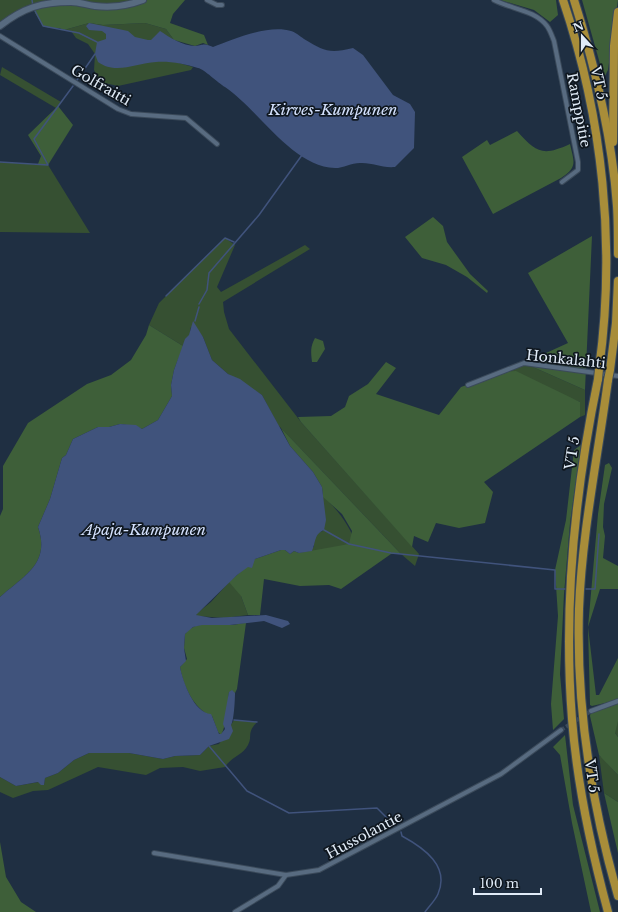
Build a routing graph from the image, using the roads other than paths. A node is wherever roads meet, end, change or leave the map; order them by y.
1 (143, 0) edge
2 (207, 0) edge
3 (494, 0) edge
4 (562, 0) edge
5 (574, 0) edge
6 (222, 5) dead end
7 (618, 12) edge
8 (0, 26) edge
9 (0, 36) edge
10 (217, 144) dead end
11 (613, 161) junction
12 (562, 182) dead end
13 (618, 254) edge
14 (618, 281) edge
15 (618, 376) edge
16 (468, 385) dead end
17 (618, 701) edge
18 (591, 710) tunnel mouth
19 (561, 730) tunnel mouth
20 (154, 853) dead end
21 (286, 875) junction
22 (618, 896) edge
23 (236, 912) edge
24 (608, 912) edge

1 - 8 street
2 - 6 street
3 - 12 street, Ramppitie
4 - 24 highway, VT 5, bridge
5 - 11 highway, VT 5
7 - 11 highway
9 - 10 street, Golfraitti
11 - 13 highway, VT 5
14 - 22 highway, VT 5, bridge
15 - 16 street, Honkalahti
17 - 18 street
19 - 21 street, Hussolantie
20 - 21 street, Hussolantie
21 - 23 street

